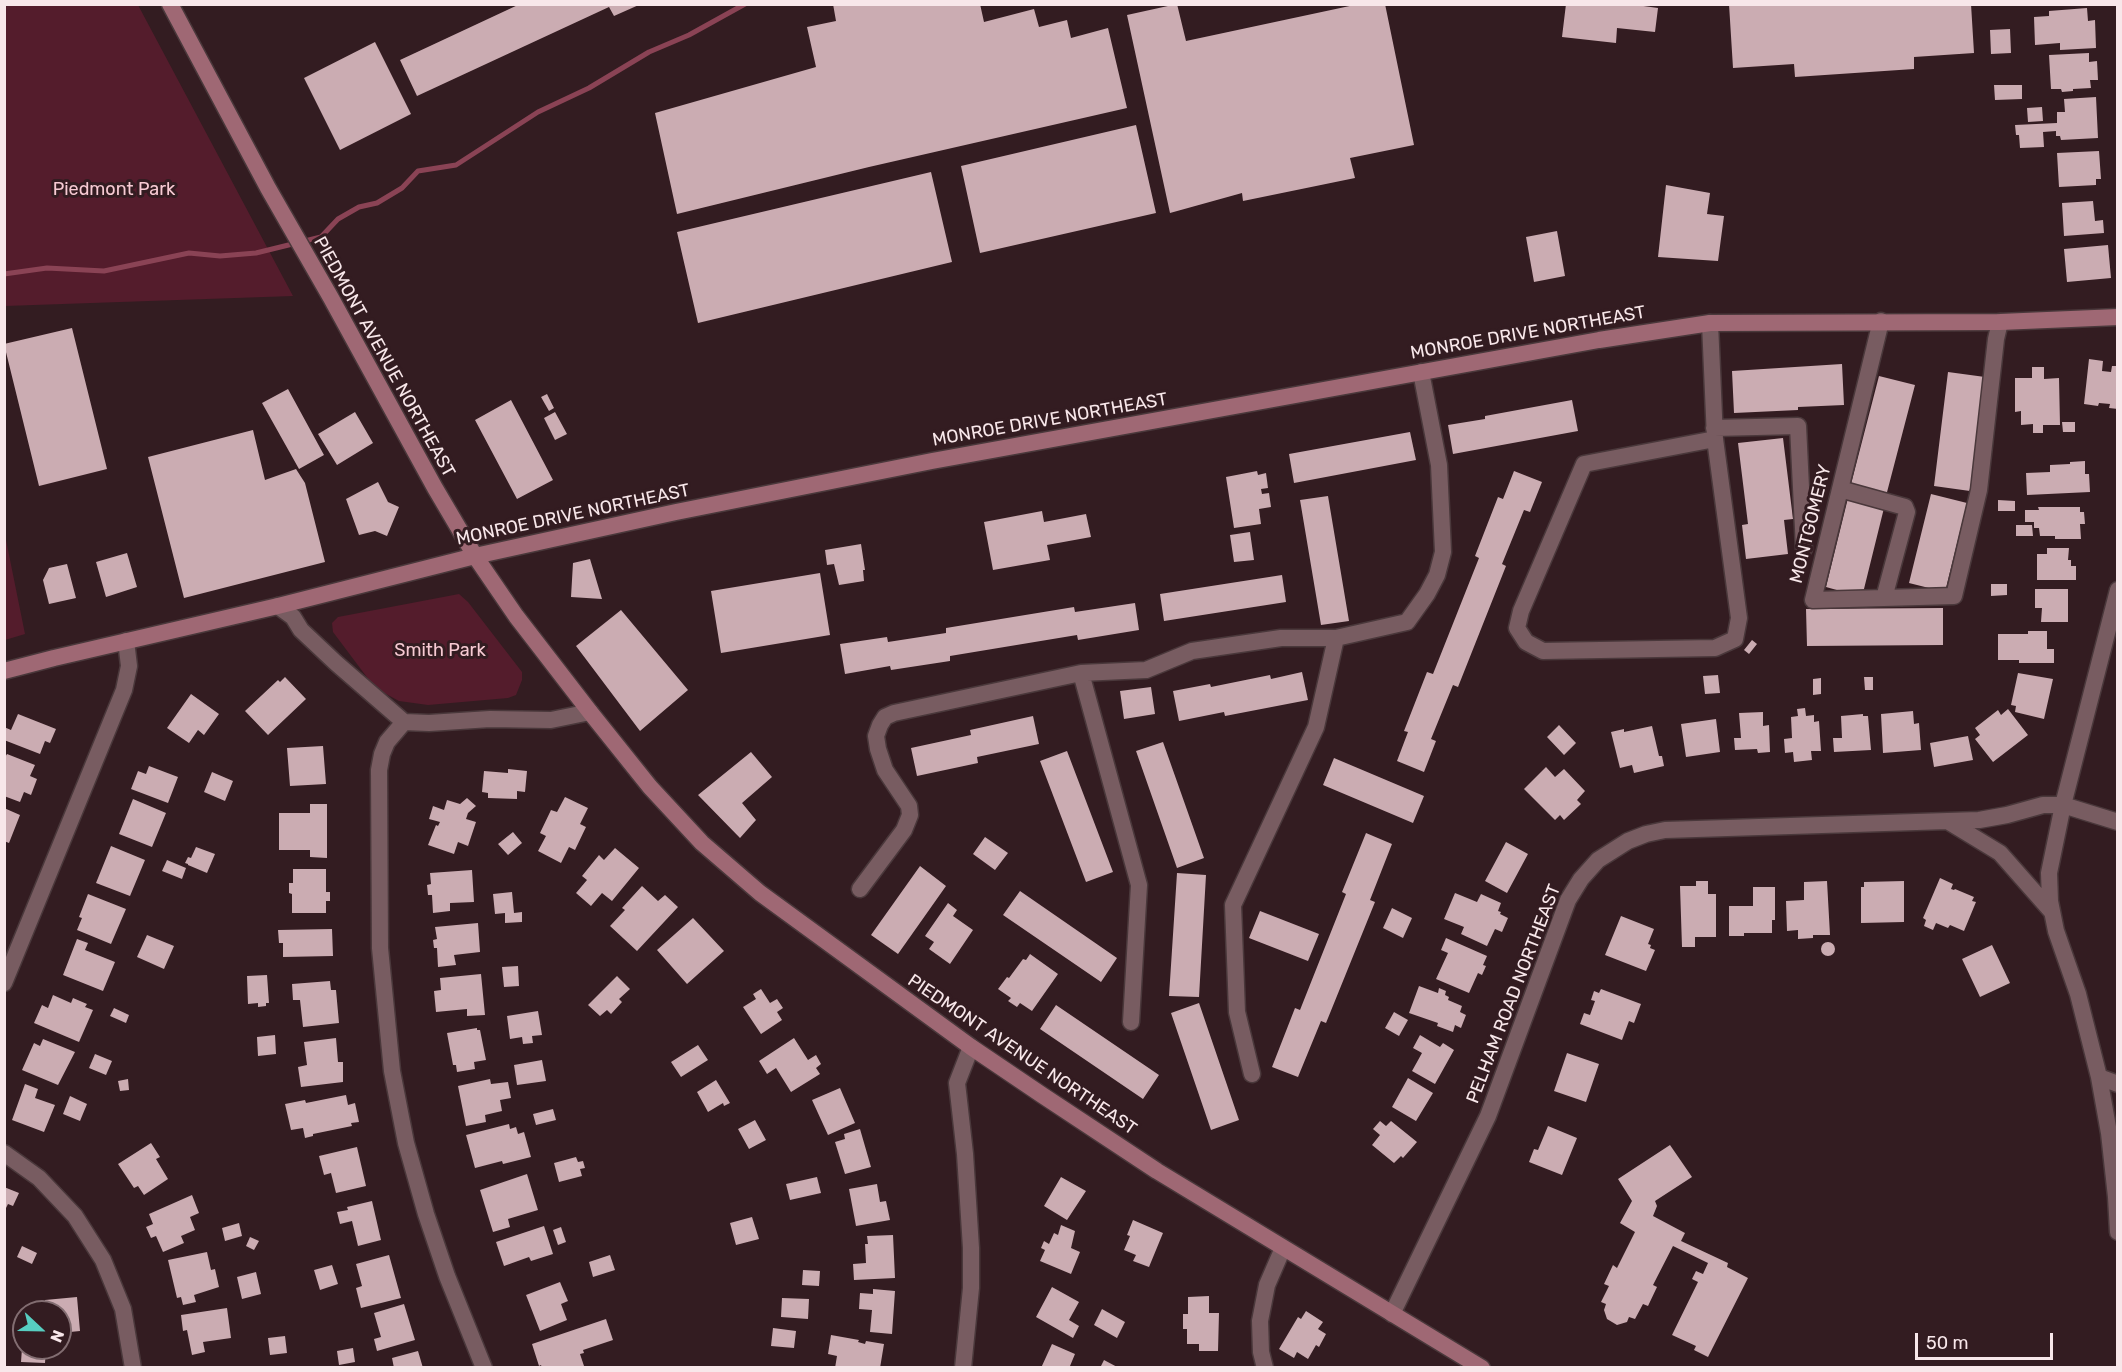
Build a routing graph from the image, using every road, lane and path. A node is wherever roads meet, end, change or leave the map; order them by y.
1 (170, 4) edge
2 (2118, 317) edge
3 (1881, 321) junction
4 (2000, 322) junction
5 (1710, 323) junction
6 (1421, 372) junction
7 (1714, 433) junction
8 (1840, 489) junction
9 (1804, 549) dead end
10 (475, 556) junction
11 (2118, 590) edge
12 (1884, 598) junction
13 (278, 606) junction
14 (1336, 638) junction
15 (126, 641) junction
16 (4, 672) edge
17 (1082, 673) junction
18 (590, 712) junction
19 (404, 722) junction
20 (2063, 805) junction
21 (1949, 822) junction
22 (2118, 822) edge
23 (860, 889) dead end
24 (2052, 912) junction
25 (4, 983) edge
26 (1131, 1022) dead end
27 (971, 1047) junction
28 (1252, 1074) dead end
29 (2099, 1077) junction
30 (2118, 1084) edge
31 (4, 1153) edge
32 (2118, 1232) edge
33 (1283, 1248) junction
34 (1392, 1314) junction
35 (133, 1368) edge
36 (484, 1368) edge
37 (963, 1368) edge
38 (1265, 1368) edge
39 (1482, 1368) edge

1 - 10 main road, PIEDMONT AVENUE NORTHEAST
2 - 4 main road, MONROE DRIVE NORTHEAST
3 - 4 main road, MONROE DRIVE NORTHEAST
3 - 5 main road, MONROE DRIVE NORTHEAST
3 - 8 street, MONTGOMERY
4 - 12 street, MONTGOMERY
5 - 6 main road, MONROE DRIVE NORTHEAST
5 - 7 street
6 - 10 main road, MONROE DRIVE NORTHEAST
6 - 14 street
7 - 7 street
7 - 9 street
8 - 12 street
8 - 12 street, MONTGOMERY
10 - 13 main road, MONROE DRIVE NORTHEAST
10 - 18 main road, PIEDMONT AVENUE NORTHEAST
11 - 20 street
13 - 15 main road, MONROE DRIVE NORTHEAST
13 - 19 street
14 - 17 street
14 - 28 street
15 - 16 main road, MONROE DRIVE NORTHEAST
15 - 25 street
17 - 23 street
17 - 26 street
18 - 19 street
18 - 27 main road, PIEDMONT AVENUE NORTHEAST
19 - 36 street
20 - 21 street, PELHAM ROAD NORTHEAST
20 - 22 street
20 - 24 street
21 - 24 street
21 - 34 street, PELHAM ROAD NORTHEAST
24 - 29 street
27 - 33 main road, PIEDMONT AVENUE NORTHEAST
27 - 37 street
29 - 30 street
29 - 32 street
31 - 35 street
33 - 34 main road, PIEDMONT AVENUE NORTHEAST
33 - 38 street
34 - 39 main road, PIEDMONT AVENUE NORTHEAST

